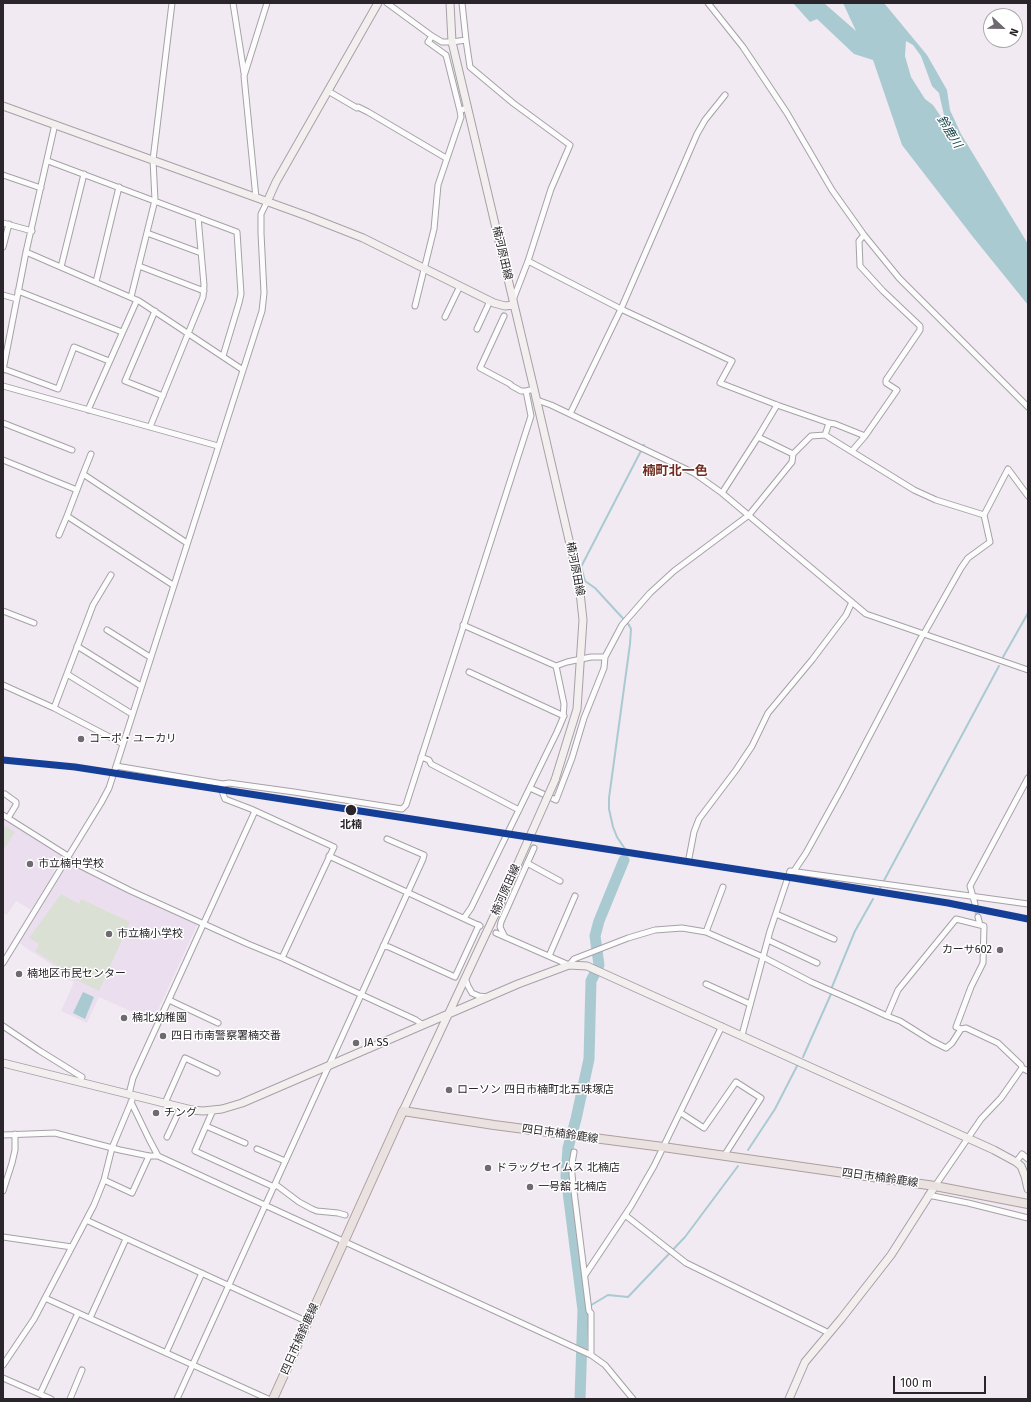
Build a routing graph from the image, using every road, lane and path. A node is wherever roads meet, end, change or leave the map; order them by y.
1 (172, 3) edge
2 (233, 3) edge
3 (267, 3) edge
4 (378, 3) edge
5 (387, 3) edge
6 (450, 3) edge
7 (462, 3) edge
8 (708, 3) edge
9 (432, 36) junction
10 (466, 40) junction
11 (452, 42) junction
12 (244, 76) junction
13 (328, 91) junction
14 (725, 95) dead end
15 (3, 106) edge
16 (468, 107) junction
17 (460, 111) junction
18 (55, 124) junction
19 (446, 158) junction
20 (153, 160) junction
21 (48, 161) junction
22 (84, 174) junction
23 (3, 175) edge
24 (119, 187) junction
25 (41, 188) junction
26 (256, 198) junction
27 (155, 200) junction
28 (267, 202) junction
29 (198, 217) junction
30 (3, 223) edge
31 (9, 224) junction
32 (32, 230) junction
33 (147, 233) junction
34 (864, 235) junction
35 (3, 247) edge
36 (26, 252) junction
37 (201, 254) junction
38 (528, 261) junction
39 (139, 266) junction
40 (61, 267) junction
41 (424, 268) junction
42 (96, 282) junction
43 (460, 286) junction
44 (18, 291) junction
45 (204, 291) junction
46 (3, 295) edge
47 (131, 297) junction
48 (17, 299) junction
49 (137, 300) junction
50 (490, 301) junction
51 (514, 303) junction
52 (415, 306) dead end
53 (621, 309) junction
54 (155, 311) junction
55 (504, 316) dead end
56 (445, 317) dead end
57 (477, 329) dead end
58 (122, 332) junction
59 (188, 333) junction
60 (223, 356) junction
61 (109, 361) junction
62 (4, 369) edge
63 (244, 370) junction
64 (3, 386) edge
65 (534, 389) junction
66 (526, 391) junction
67 (162, 396) junction
68 (537, 400) junction
69 (777, 405) junction
70 (1028, 407) edge
71 (88, 410) junction
72 (570, 414) junction
73 (3, 423) edge
74 (829, 423) junction
75 (150, 427) junction
76 (825, 435) junction
77 (865, 436) junction
78 (758, 437) junction
79 (218, 446) junction
80 (72, 450) dead end
81 (852, 451) junction
82 (91, 454) dead end
83 (793, 454) junction
84 (3, 460) edge
85 (83, 474) junction
86 (77, 490) junction
87 (722, 493) junction
88 (1028, 496) edge
89 (748, 515) junction
90 (984, 515) junction
91 (67, 516) junction
92 (59, 535) dead end
93 (187, 543) junction
94 (111, 575) dead end
95 (173, 585) junction
96 (852, 602) junction
97 (3, 611) edge
98 (34, 623) dead end
99 (463, 625) junction
100 (107, 630) dead end
101 (924, 634) junction
102 (77, 646) junction
103 (150, 657) junction
104 (605, 657) junction
105 (581, 659) junction
106 (556, 666) junction
107 (1028, 670) edge
108 (469, 672) dead end
109 (67, 674) junction
110 (3, 685) edge
111 (141, 686) junction
112 (54, 708) junction
113 (132, 714) junction
114 (564, 716) junction
115 (123, 744) junction
116 (421, 757) junction
117 (116, 766) junction
118 (1028, 778) edge
119 (223, 784) junction
120 (530, 788) junction
121 (5, 794) dead end
122 (519, 810) junction
123 (255, 812) junction
124 (3, 815) edge
125 (8, 818) junction
126 (387, 839) dead end
127 (534, 848) dead end
128 (329, 856) junction
129 (68, 858) junction
130 (688, 858) dead end
131 (527, 864) junction
132 (794, 871) junction
133 (560, 881) dead end
134 (723, 886) dead end
135 (408, 892) junction
136 (575, 896) dead end
137 (974, 897) junction
138 (975, 904) tunnel mouth
139 (1028, 904) edge
140 (776, 914) junction
141 (978, 917) tunnel mouth
142 (464, 918) junction
143 (204, 924) junction
144 (980, 925) junction
145 (706, 932) junction
146 (496, 933) dead end
147 (505, 936) junction
148 (834, 939) dead end
149 (768, 940) junction
150 (383, 946) junction
151 (549, 956) junction
152 (763, 957) junction
153 (282, 958) junction
154 (3, 963) edge
155 (817, 963) dead end
156 (569, 965) junction
157 (465, 977) junction
158 (706, 984) dead end
159 (361, 994) junction
160 (487, 997) junction
161 (169, 1000) junction
162 (750, 1004) junction
163 (449, 1014) junction
164 (887, 1016) junction
165 (218, 1022) dead end
166 (423, 1025) junction
167 (3, 1026) edge
168 (722, 1026) junction
169 (961, 1029) junction
170 (742, 1035) junction
171 (3, 1063) edge
172 (329, 1066) junction
173 (1022, 1068) junction
174 (1028, 1071) edge
175 (217, 1073) dead end
176 (80, 1082) junction
177 (132, 1097) junction
178 (165, 1103) junction
179 (181, 1107) junction
180 (213, 1110) junction
181 (403, 1111) junction
182 (681, 1113) junction
183 (206, 1126) junction
184 (15, 1134) junction
185 (3, 1135) edge
186 (167, 1137) dead end
187 (968, 1137) junction
188 (245, 1143) dead end
189 (664, 1147) junction
190 (112, 1148) junction
191 (257, 1149) dead end
192 (574, 1152) dead end
193 (149, 1156) junction
194 (158, 1156) junction
195 (724, 1156) junction
196 (1028, 1159) edge
197 (285, 1161) junction
198 (1016, 1162) junction
199 (104, 1180) junction
200 (274, 1185) junction
201 (935, 1186) junction
202 (1028, 1189) edge
203 (3, 1191) edge
204 (928, 1195) junction
205 (266, 1204) junction
206 (1028, 1204) edge
207 (625, 1215) junction
208 (344, 1216) dead end
209 (1028, 1218) edge
210 (86, 1220) junction
211 (3, 1237) edge
212 (126, 1239) junction
213 (345, 1241) junction
214 (72, 1247) junction
215 (202, 1273) junction
216 (585, 1276) junction
217 (228, 1285) junction
218 (45, 1298) junction
219 (78, 1313) junction
220 (90, 1318) junction
221 (308, 1322) junction
222 (829, 1333) junction
223 (166, 1353) junction
224 (589, 1354) junction
225 (3, 1365) edge
226 (192, 1366) junction
227 (82, 1370) dead end
228 (3, 1378) edge
229 (40, 1394) junction
230 (51, 1399) edge
231 (70, 1399) edge
232 (177, 1399) edge
233 (268, 1399) edge
234 (273, 1399) edge
235 (633, 1399) edge
236 (789, 1399) edge

1 - 20 street
2 - 12 street
3 - 12 street
4 - 13 street
5 - 9 street
6 - 11 street, 楠河原田線
7 - 10 street
8 - 34 street
9 - 11 street
9 - 17 street
10 - 11 street
10 - 38 street
11 - 16 street, 楠河原田線
12 - 26 street
13 - 19 street
13 - 28 street
14 - 53 street
15 - 18 street
16 - 17 street
16 - 51 street, 楠河原田線
17 - 19 street
18 - 20 street
18 - 21 street
19 - 41 street
20 - 26 street
20 - 27 street
21 - 22 street
21 - 25 street
22 - 24 street
22 - 40 street
23 - 25 street
24 - 27 street
24 - 42 street
25 - 32 street
26 - 28 street
27 - 29 street
27 - 33 street
28 - 41 street
28 - 63 street
29 - 37 street
29 - 60 street
30 - 31 street
31 - 32 street
31 - 35 street
32 - 36 street
33 - 37 street
33 - 39 street
34 - 70 street
34 - 77 street
36 - 40 street
36 - 44 street
37 - 45 street
38 - 51 street
38 - 53 street
39 - 45 street
39 - 47 street
40 - 42 street
41 - 43 street
41 - 52 street
42 - 47 street
43 - 50 street
43 - 56 street
44 - 48 street
44 - 58 street
45 - 59 street
46 - 48 street
47 - 49 street
48 - 62 street
49 - 54 street
49 - 58 street
50 - 51 street
50 - 57 street
51 - 65 street, 楠河原田線
53 - 69 street
53 - 72 street
54 - 59 street
54 - 67 street
55 - 66 street
58 - 61 street
59 - 60 street
59 - 67 street
60 - 63 street
61 - 62 street
61 - 71 street
63 - 79 street
64 - 71 street
65 - 66 street
65 - 68 street, 楠河原田線
66 - 99 street
67 - 75 street
68 - 72 street
68 - 105 street, 楠河原田線
69 - 74 street
69 - 78 street
71 - 75 street
72 - 87 street
73 - 80 street
74 - 76 street
74 - 77 street
75 - 79 street
76 - 81 street
76 - 83 street
77 - 81 street
78 - 83 street
78 - 87 street
79 - 93 street
81 - 90 street
82 - 85 street
83 - 89 street
84 - 86 street
85 - 86 street
85 - 93 street
86 - 91 street
87 - 89 street
88 - 90 street
89 - 96 street
89 - 104 street
90 - 101 street
91 - 92 street
91 - 95 street
93 - 95 street
94 - 102 street
95 - 103 street
96 - 101 street
96 - 130 street
97 - 98 street
99 - 106 street
99 - 116 street
100 - 103 street
101 - 107 street
101 - 132 street
102 - 109 street
102 - 111 street
103 - 111 street
104 - 105 street
104 - 120 street
105 - 106 street
105 - 157 street, 楠河原田線, bridge
106 - 114 street
108 - 114 street
109 - 112 street
109 - 113 street
110 - 112 street
111 - 113 street
112 - 115 street
113 - 115 street
114 - 120 street
115 - 117 street
116 - 119 street
116 - 122 street
117 - 119 street
117 - 129 street
118 - 137 street
119 - 123 street
120 - 122 street
121 - 125 street
122 - 142 street
123 - 128 street
123 - 143 street
124 - 125 street
125 - 129 street
126 - 135 street
127 - 131 street
128 - 135 street
128 - 153 street
129 - 143 street
129 - 154 street
131 - 133 street
131 - 147 street
132 - 137 street
132 - 140 street
134 - 145 street
135 - 142 street
135 - 150 street
136 - 151 street
137 - 138 street
137 - 139 street
140 - 148 street
140 - 149 street
141 - 144 street
142 - 150 street
143 - 153 street
143 - 161 street
144 - 164 street
144 - 169 street
145 - 152 street
145 - 156 street
146 - 147 street
147 - 151 street
149 - 152 street
149 - 155 street
150 - 159 street
151 - 156 street
152 - 162 street
152 - 164 street
153 - 159 street
156 - 160 street
156 - 168 street
157 - 160 street
157 - 163 street, 楠河原田線
158 - 162 street
159 - 166 street
159 - 172 street
160 - 163 street
161 - 165 street
161 - 177 street
162 - 170 street
163 - 166 street
163 - 181 street, 楠河原田線
164 - 169 street
166 - 172 street
167 - 176 street
168 - 170 street
168 - 182 street
169 - 173 street
170 - 187 street
171 - 176 street
172 - 180 street
172 - 197 street
173 - 174 street
173 - 187 street
175 - 178 street
176 - 177 street
177 - 178 street
177 - 190 street
177 - 194 street
178 - 179 street
179 - 180 street
179 - 186 street
180 - 183 street
181 - 189 main road, 四日市楠鈴鹿線
181 - 213 main road, 四日市楠鈴鹿線
182 - 189 street
182 - 195 street
183 - 188 street
183 - 200 street
184 - 185 street
184 - 190 street
184 - 203 street
187 - 198 street
187 - 201 street
189 - 195 main road, 四日市楠鈴鹿線
189 - 207 street
190 - 193 street
190 - 199 street
191 - 197 street
192 - 216 street
193 - 194 street
193 - 199 street
194 - 205 street
195 - 201 main road, 四日市楠鈴鹿線
196 - 198 street
197 - 200 street
198 - 202 street
199 - 210 street
200 - 205 street
200 - 208 street
201 - 204 street
201 - 206 main road, 四日市楠鈴鹿線
204 - 209 street
204 - 222 street
205 - 213 street
205 - 217 street
207 - 216 street
207 - 222 street
210 - 212 street
210 - 214 street
211 - 214 street
212 - 215 street
212 - 220 street
213 - 221 main road, 四日市楠鈴鹿線
213 - 224 street
214 - 218 street
215 - 217 street
215 - 223 street
216 - 224 street
217 - 221 street
217 - 226 street
218 - 219 street
218 - 225 street
219 - 220 street
219 - 229 street
220 - 223 street
221 - 234 main road, 四日市楠鈴鹿線
222 - 236 street
223 - 226 street
224 - 235 street
226 - 232 street
226 - 233 street
227 - 231 street
228 - 229 street
229 - 230 street

